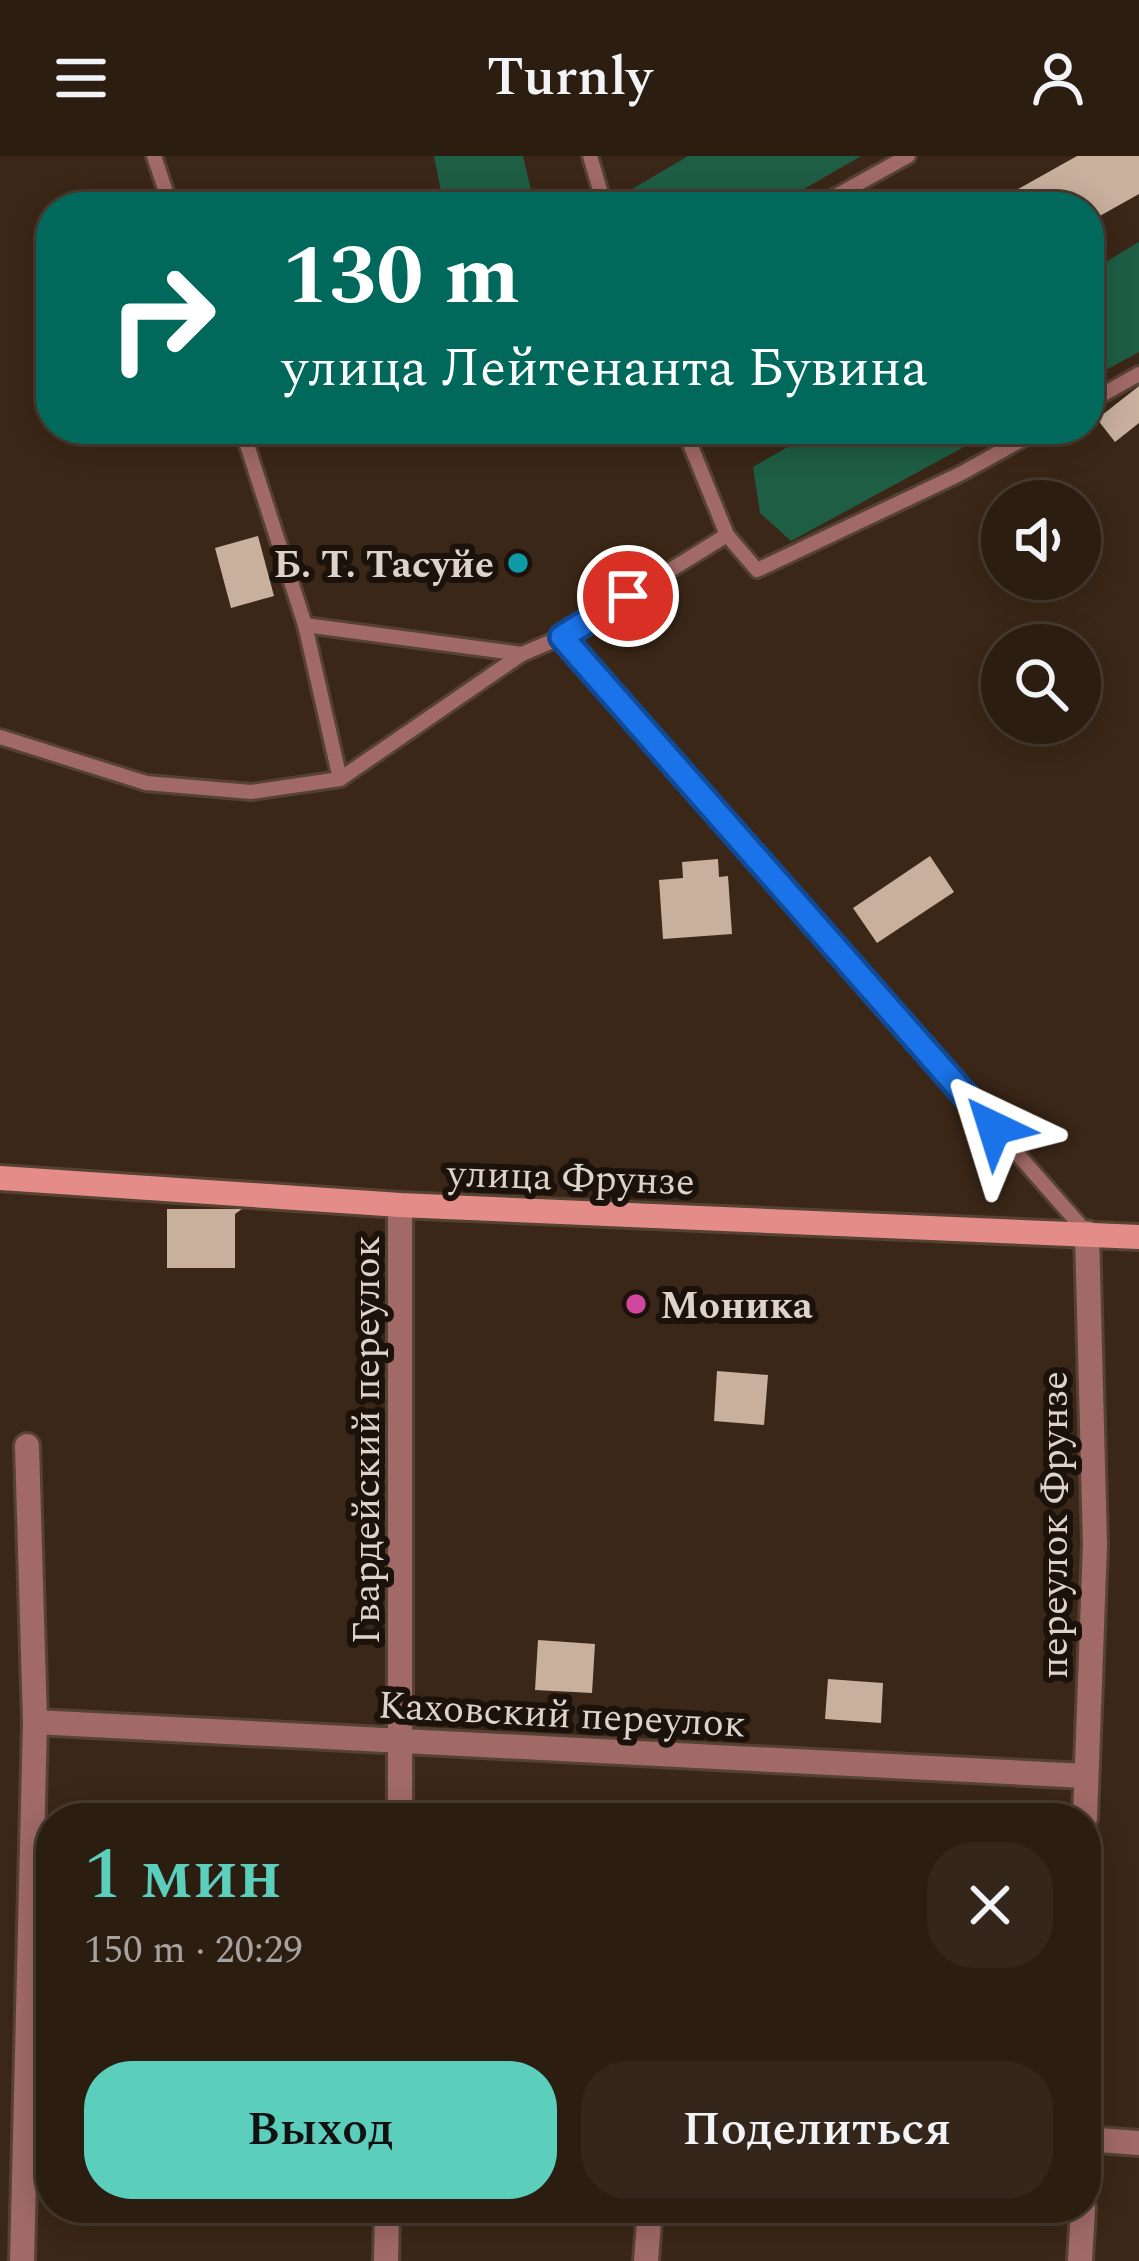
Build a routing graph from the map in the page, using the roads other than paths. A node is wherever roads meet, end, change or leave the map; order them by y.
1 (154, 156) edge
2 (590, 156) edge
3 (908, 156) edge
4 (166, 192) edge
5 (601, 192) edge
6 (843, 192) edge
7 (1139, 374) edge
8 (1104, 394) edge
9 (247, 444) edge
10 (690, 444) edge
11 (1013, 444) edge
12 (727, 535) junction
13 (305, 625) junction
14 (562, 637) junction
15 (522, 654) junction
16 (0, 737) edge
17 (340, 779) junction
18 (0, 1178) edge
19 (400, 1205) junction
20 (1087, 1233) junction
21 (1139, 1237) edge
22 (27, 1446) dead end
23 (35, 1722) junction
24 (402, 1740) junction
25 (1085, 1776) junction
26 (400, 1803) edge
27 (1085, 1803) edge
28 (1101, 2140) edge
29 (1139, 2143) edge
30 (387, 2223) edge
31 (649, 2223) edge
32 (1082, 2223) edge
33 (22, 2261) edge
34 (386, 2261) edge
35 (646, 2261) edge
36 (1080, 2261) edge

1 - 4 lane
2 - 5 lane
3 - 6 lane
7 - 8 lane
9 - 13 lane
10 - 12 lane
11 - 12 lane
12 - 14 lane
13 - 15 lane
13 - 17 lane
14 - 15 lane
14 - 20 lane
15 - 17 lane
16 - 17 lane
18 - 19 main road, улица Фрунзе
19 - 20 main road, улица Фрунзе
19 - 24 street, Гвардейский переулок
20 - 21 main road, улица Фрунзе
20 - 25 street, переулок Фрунзе
22 - 23 street
23 - 24 street, Каховский переулок
23 - 33 street
24 - 25 street, Каховский переулок
24 - 26 street, Гвардейский переулок
25 - 27 street, переулок Фрунзе
28 - 29 street
30 - 34 street
31 - 35 street
32 - 36 street

